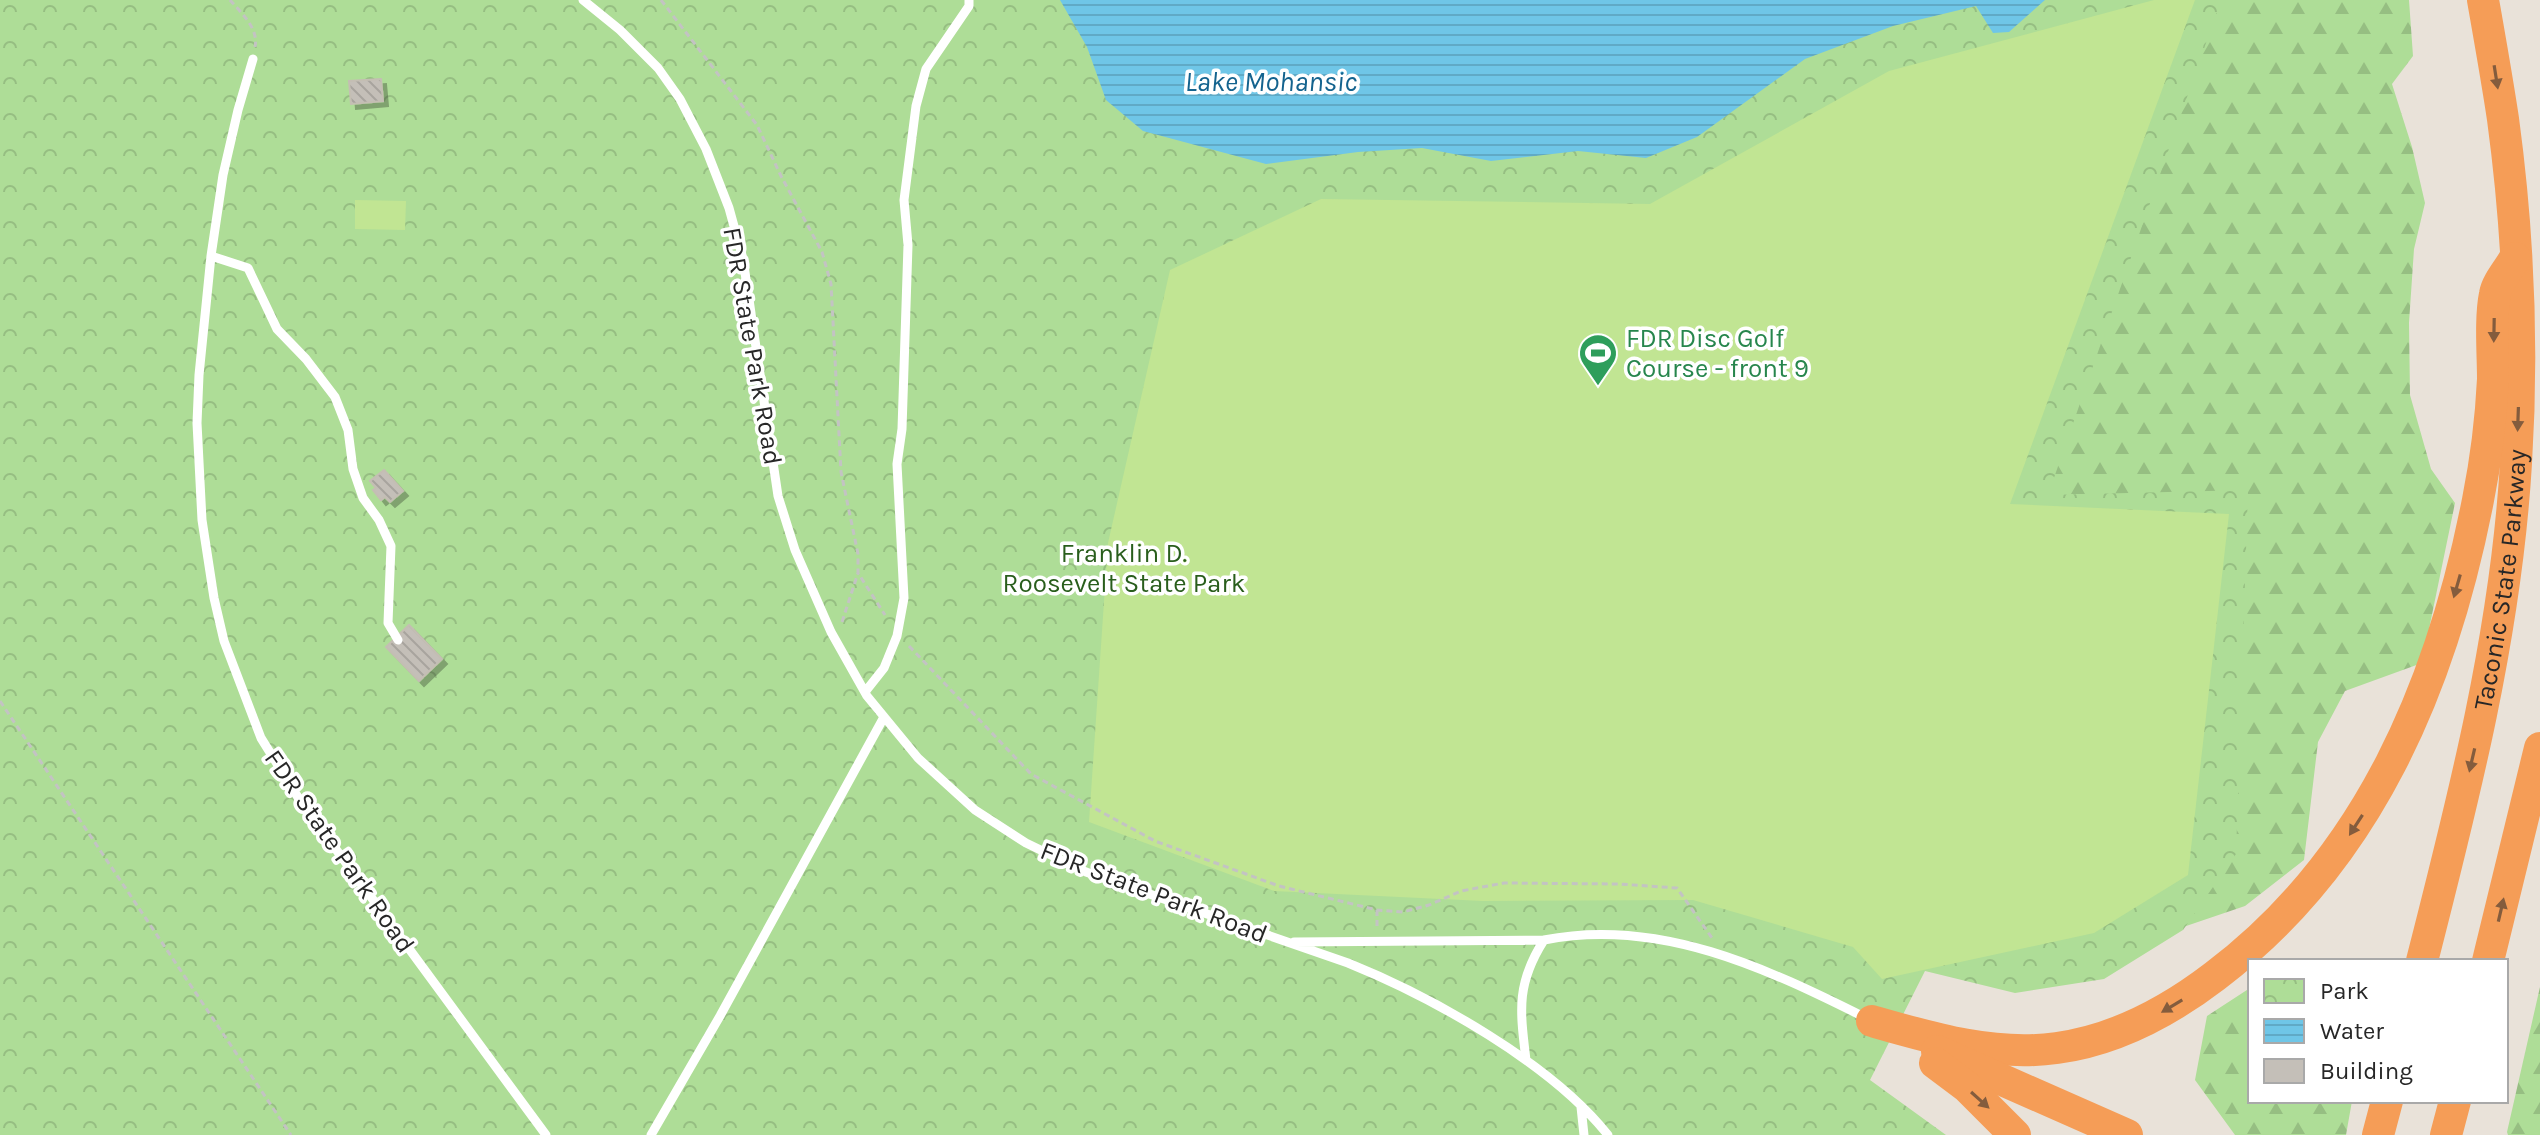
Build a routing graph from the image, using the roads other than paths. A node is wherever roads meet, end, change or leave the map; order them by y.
1 (583, 0) edge
2 (969, 0) edge
3 (2483, 0) edge
4 (253, 59) road end
5 (211, 256) junction
6 (2515, 258) junction
7 (398, 640) dead end
8 (865, 692) junction
9 (884, 717) junction
10 (2540, 748) edge
11 (2540, 821) edge
12 (2513, 859) junction
13 (1544, 940) junction
14 (1282, 941) junction
15 (2422, 959) edge
16 (2488, 959) edge
17 (1872, 1021) junction
18 (1526, 1060) junction
19 (2386, 1103) edge
20 (2454, 1103) edge
21 (1581, 1107) junction
22 (546, 1135) edge
23 (651, 1135) edge
24 (1584, 1135) edge
25 (1608, 1135) edge
26 (2015, 1135) edge
27 (2127, 1135) edge
28 (2378, 1135) edge
29 (2446, 1135) edge

1 - 8 lane, FDR State Park Road
2 - 8 lane
3 -> 6 highway, Taconic State Parkway
4 - 5 lane, FDR State Park Road
5 - 7 lane
5 - 22 lane, FDR State Park Road
6 -> 15 highway, Taconic State Parkway
6 -> 17 highway
8 - 9 lane, FDR State Park Road
9 - 14 lane, FDR State Park Road
9 - 23 lane
10 - 12 highway
11 - 12 highway
16 -> 12 highway
13 - 14 lane, FDR State Park Road
13 - 17 lane, FDR State Park Road
13 - 18 lane
14 - 18 lane, FDR State Park Road
17 -> 26 highway
17 - 27 highway
18 - 21 lane, FDR State Park Road
19 - 28 highway
20 - 29 highway
21 - 24 lane
21 - 25 lane, FDR State Park Road

